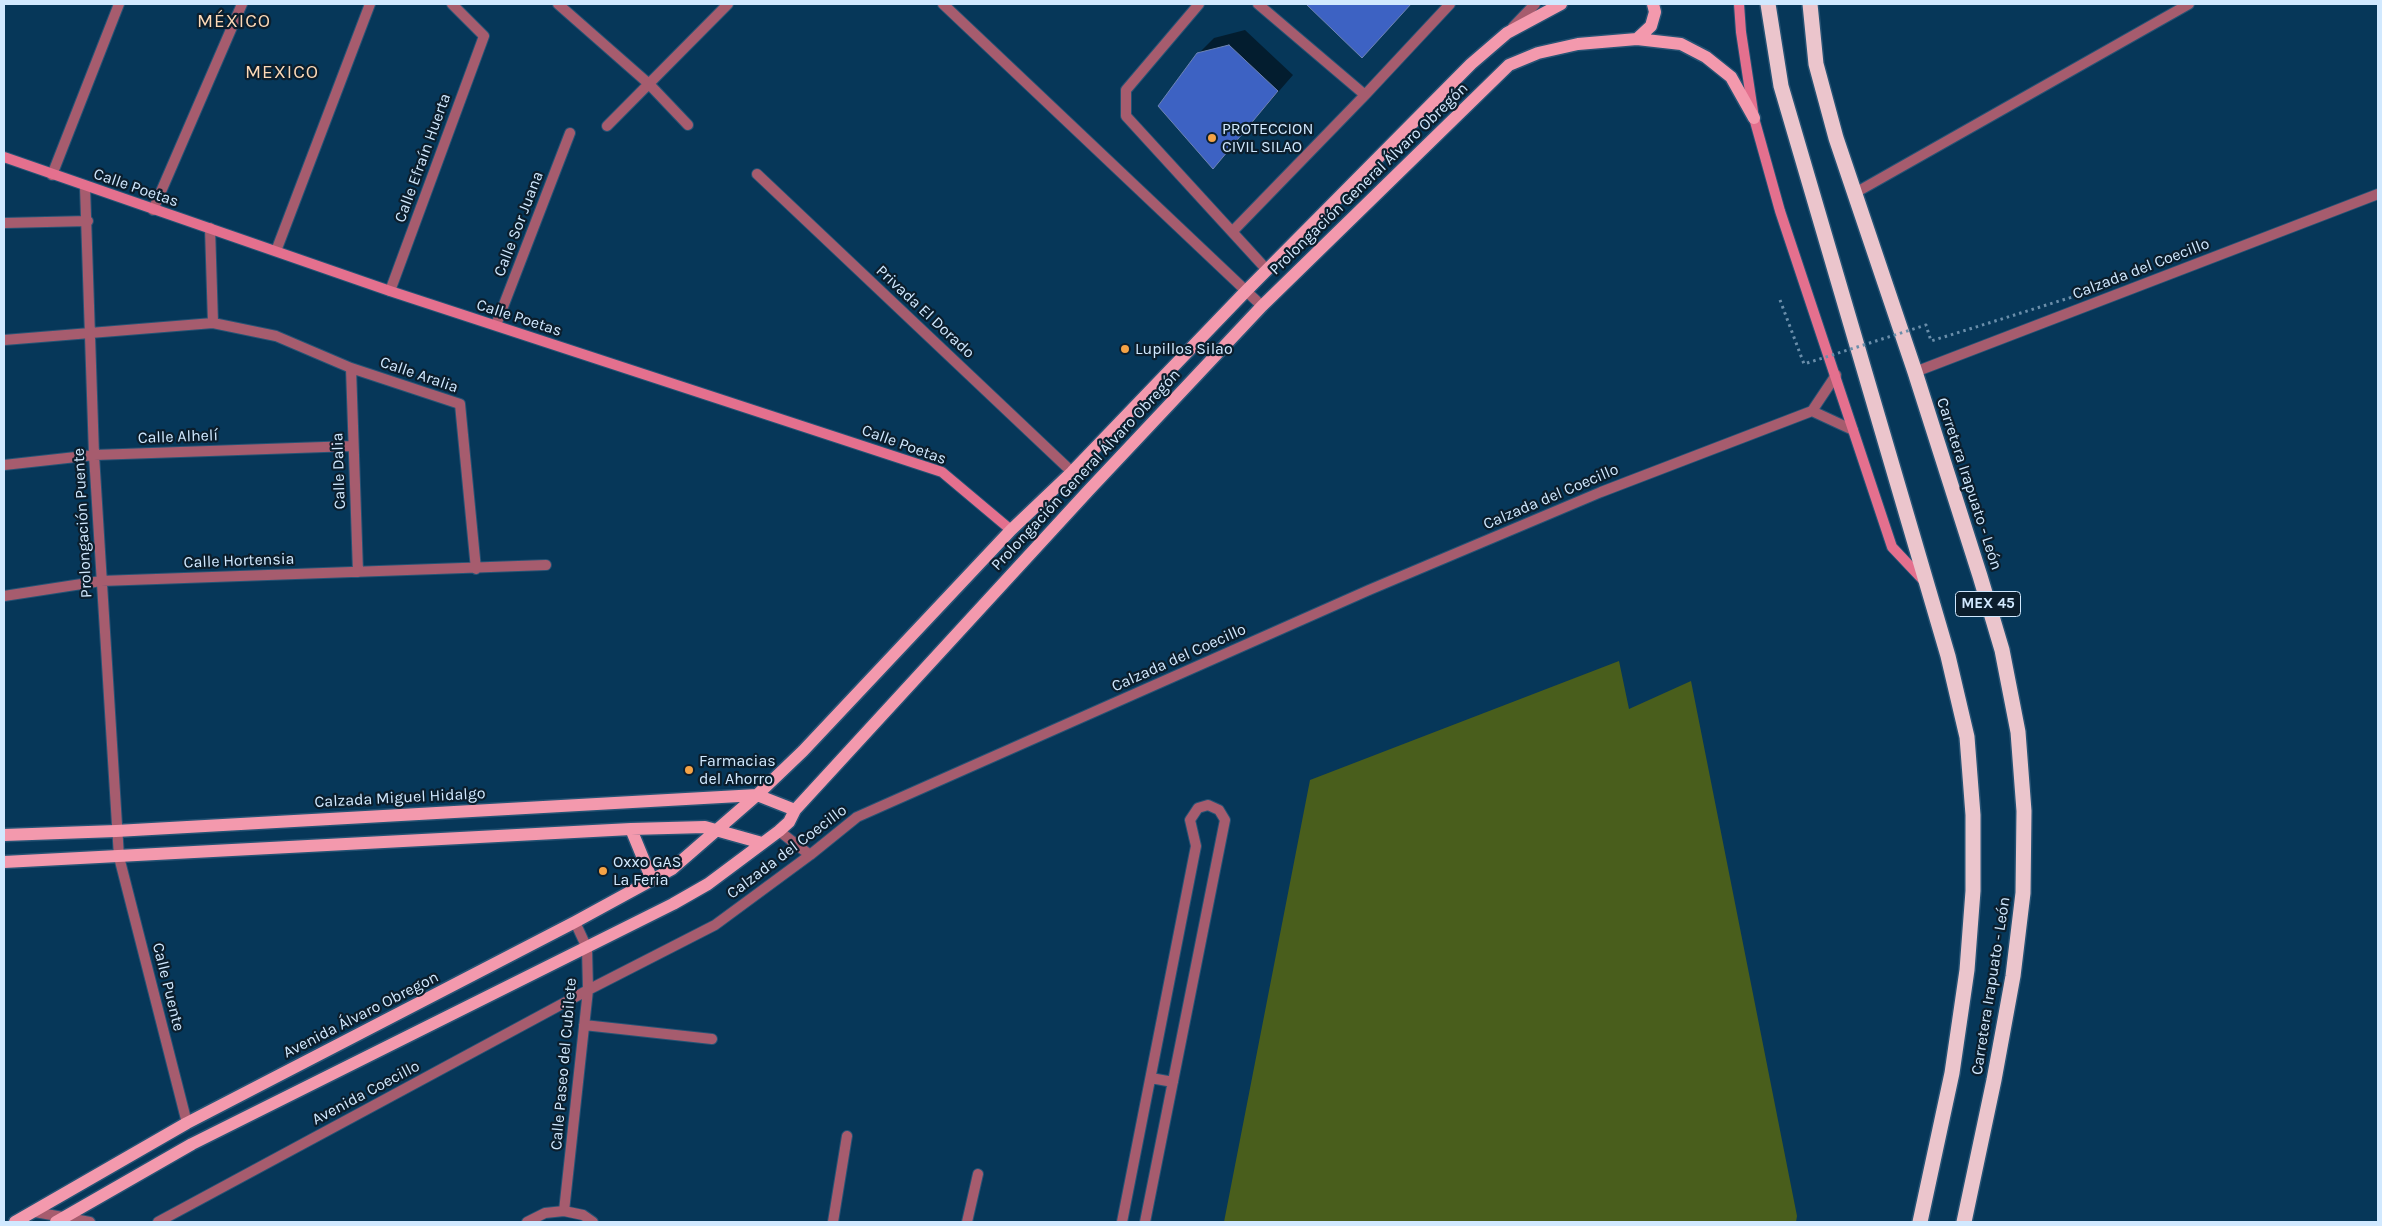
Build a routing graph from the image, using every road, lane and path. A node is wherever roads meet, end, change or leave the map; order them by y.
1 (120, 4) edge
2 (242, 4) edge
3 (370, 4) edge
4 (452, 4) edge
5 (558, 4) edge
6 (728, 4) edge
7 (942, 4) edge
8 (1199, 4) edge
9 (1258, 4) edge
10 (1450, 4) edge
11 (1535, 4) edge
12 (1561, 4) edge
13 (1653, 4) edge
14 (1739, 4) edge
15 (1768, 4) edge
16 (1810, 4) edge
17 (2189, 4) edge
18 (1507, 33) junction
19 (1637, 39) junction
20 (649, 84) junction
21 (1365, 95) junction
22 (1754, 118) junction
23 (607, 126) dead end
24 (688, 126) dead end
25 (570, 133) dead end
26 (4, 157) edge
27 (758, 174) dead end
28 (52, 175) junction
29 (85, 187) junction
30 (1855, 193) junction
31 (2378, 194) edge
32 (153, 210) junction
33 (88, 221) junction
34 (4, 223) edge
35 (210, 228) junction
36 (1232, 232) junction
37 (276, 251) junction
38 (1267, 270) junction
39 (390, 291) junction
40 (1246, 291) junction
41 (2086, 293) dead end
42 (1780, 300) dead end
43 (1262, 306) junction
44 (213, 323) junction
45 (496, 326) junction
46 (90, 333) junction
47 (4, 340) edge
48 (351, 368) junction
49 (1915, 372) junction
50 (1836, 375) junction
51 (1812, 411) junction
52 (1853, 430) junction
53 (353, 446) junction
54 (94, 456) junction
55 (4, 465) edge
56 (1072, 472) junction
57 (1011, 530) junction
58 (546, 565) dead end
59 (476, 568) junction
60 (358, 572) junction
61 (101, 581) junction
62 (1927, 584) junction
63 (4, 596) edge
64 (757, 795) junction
65 (795, 810) junction
66 (631, 829) junction
67 (716, 830) junction
68 (116, 831) junction
69 (779, 832) junction
70 (4, 835) edge
71 (762, 843) junction
72 (810, 855) junction
73 (119, 857) junction
74 (4, 862) edge
75 (652, 880) junction
76 (575, 922) junction
77 (587, 948) junction
78 (588, 990) junction
79 (584, 1025) junction
80 (712, 1039) dead end
81 (1150, 1078) junction
82 (1173, 1082) junction
83 (188, 1124) junction
84 (847, 1136) dead end
85 (978, 1174) dead end
86 (564, 1211) junction
87 (35, 1212) junction
88 (60, 1220) edge
89 (18, 1221) edge
90 (90, 1222) edge
91 (158, 1222) edge
92 (527, 1222) edge
93 (593, 1222) edge
94 (833, 1222) edge
95 (967, 1222) edge
96 (1122, 1222) edge
97 (1144, 1222) edge
98 (1920, 1222) edge
99 (1964, 1222) edge

1 - 28 street
2 - 32 street
3 - 37 street
4 - 39 street, Calle Efraín Huerta
5 - 20 street
6 - 20 street
7 - 40 street
8 - 36 street
9 - 21 street
10 - 21 street
11 - 18 street
12 - 18 main road, Prolongación General Álvaro Obregón
13 - 19 main road
14 - 22 street, MEX 45
15 - 62 highway, Carretera Irapuato - León / MEX 45
16 - 30 highway, Carretera Irapuato - León / MEX 45
17 - 30 street
18 - 38 main road, Prolongación General Álvaro Obregón
19 - 22 main road
19 - 43 main road, Prolongación General Álvaro Obregón
20 - 23 street
20 - 24 street
21 - 36 street
22 - 50 street, MEX 45
25 - 45 street, Calle Sor Juana
26 - 28 street, Calle Poetas
27 - 56 street, Privada El Dorado
28 - 29 street, Calle Poetas
29 - 32 street, Calle Poetas
29 - 33 street, Prolongación Puente
30 - 49 highway, Carretera Irapuato - León / MEX 45
31 - 49 street, Calzada del Coecillo
32 - 35 street, Calle Poetas
33 - 34 street
33 - 46 street, Prolongación Puente
35 - 37 street, Calle Poetas
35 - 44 street
36 - 38 street
37 - 39 street, Calle Poetas
38 - 40 main road, Prolongación General Álvaro Obregón
39 - 45 street, Calle Poetas
40 - 43 street
40 - 56 main road, Prolongación General Álvaro Obregón
41 - 42 path, bridge
43 - 65 main road, Prolongación General Álvaro Obregón
44 - 46 street, Calle Aralia
44 - 48 street, Calle Aralia
45 - 57 street, Calle Poetas
46 - 47 street, Calle Aralia
46 - 54 street, Prolongación Puente
48 - 53 street, Calle Dalia
48 - 59 street, Calle Aralia
49 - 99 highway, Carretera Irapuato - León / MEX 45
50 - 51 street
50 - 52 street, MEX 45
51 - 52 street
51 - 72 street, Calzada del Coecillo
52 - 62 street, MEX 45
53 - 54 street, Calle Alhelí
53 - 60 street, Calle Dalia
54 - 55 street, Calle Alhelí
54 - 61 street, Prolongación Puente
56 - 57 main road, Prolongación General Álvaro Obregón
57 - 64 main road, Prolongación General Álvaro Obregón
58 - 59 street, Calle Hortensia
59 - 60 street, Calle Hortensia
60 - 61 street, Calle Hortensia
61 - 63 street, Calle Hortensia
61 - 68 street, Prolongación Puente
62 - 98 highway, Carretera Irapuato - León / MEX 45
64 - 65 main road, Calzada Miguel Hidalgo
64 - 67 main road, Prolongación General Álvaro Obregón
64 - 68 main road, Calzada Miguel Hidalgo
65 - 69 main road, Prolongación General Álvaro Obregón
66 - 67 main road
66 - 73 main road
66 - 75 main road
67 - 71 main road
67 - 75 main road, Avenida Álvaro Obregon
68 - 70 main road, Calzada Miguel Hidalgo
68 - 73 street, Prolongación Puente
69 - 71 main road, Prolongación General Álvaro Obregón
69 - 72 street
71 - 77 main road
72 - 78 street, Calzada del Coecillo
73 - 74 main road
73 - 83 street, Calle Puente
75 - 76 main road, Avenida Álvaro Obregon
76 - 77 street, Calle Paseo del Cubilete
76 - 83 main road, Avenida Álvaro Obregon
77 - 78 street, Calle Paseo del Cubilete
77 - 88 main road
78 - 79 street, Calle Paseo del Cubilete
78 - 91 street, Avenida Coecillo
79 - 80 street
79 - 86 street, Calle Paseo del Cubilete
81 - 82 street
81 - 82 street
81 - 96 street
82 - 97 street
83 - 87 main road, Avenida Álvaro Obregon
84 - 94 street
85 - 95 street
86 - 92 street
86 - 93 street
87 - 88 street
87 - 89 main road, Avenida Álvaro Obregon
88 - 90 street

